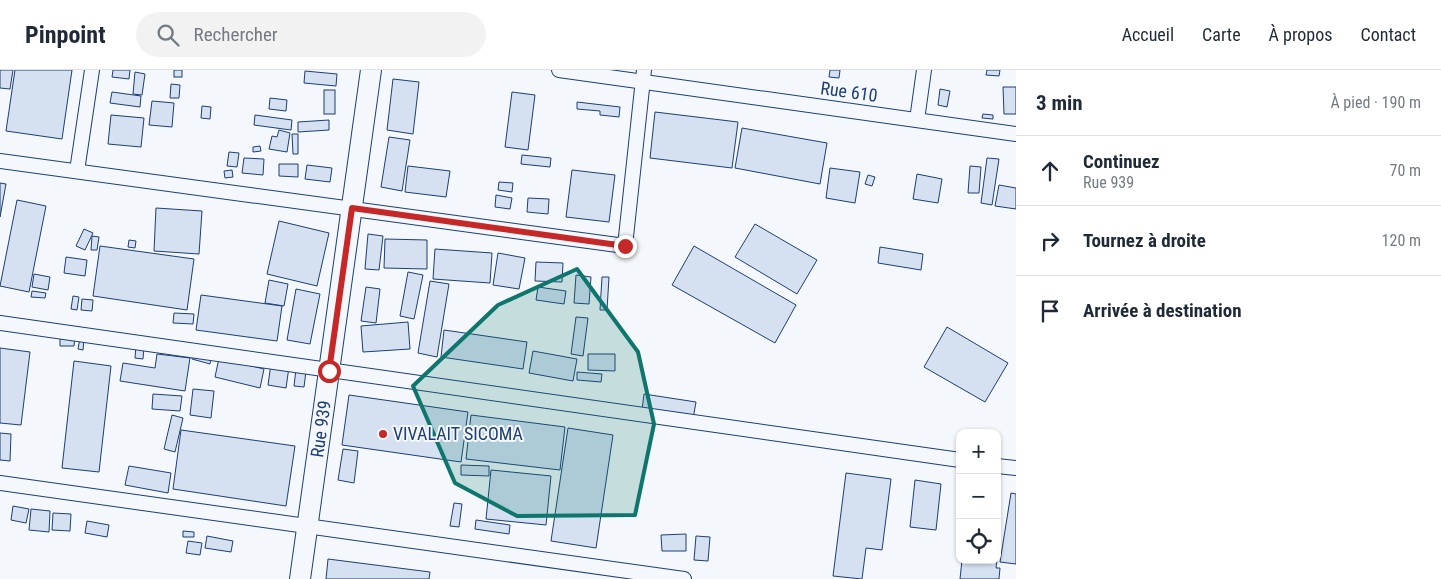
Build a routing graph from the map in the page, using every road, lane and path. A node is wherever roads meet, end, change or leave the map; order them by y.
1 (92, 70) edge
2 (370, 70) edge
3 (559, 70) edge
4 (924, 70) edge
5 (643, 76) edge
6 (917, 120) junction
7 (1016, 134) edge
8 (0, 161) edge
9 (77, 171) junction
10 (352, 208) junction
11 (0, 323) edge
12 (329, 371) junction
13 (956, 459) edge
14 (1001, 466) edge
15 (1016, 468) edge
16 (0, 483) edge
17 (308, 526) junction
18 (300, 579) edge
19 (684, 579) edge

1 - 9 street
2 - 10 main road, Rue 939
3 - 5 street, Rue 610
4 - 6 street
5 - 6 street, Rue 610
5 - 10 street
6 - 7 street, Rue 610
8 - 9 street
9 - 10 street
10 - 12 main road, Rue 939
11 - 12 street
12 - 13 street
12 - 17 main road, Rue 939
14 - 15 street
16 - 17 street
17 - 18 main road, Rue 939
17 - 19 street

